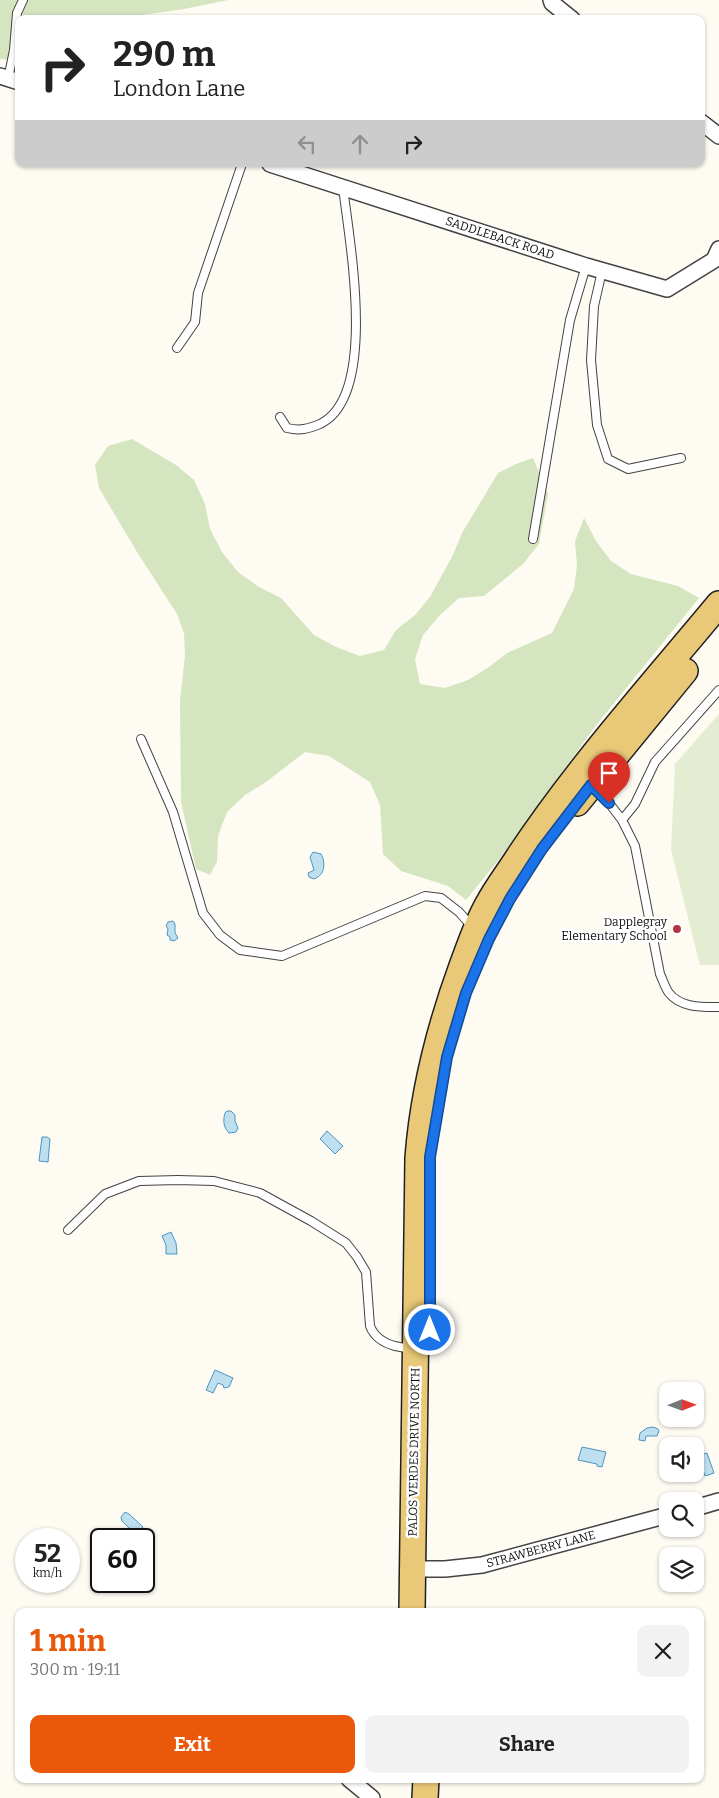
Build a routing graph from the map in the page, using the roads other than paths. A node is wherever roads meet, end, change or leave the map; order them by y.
1 (23, 0) edge
2 (551, 0) edge
3 (17, 15) edge
4 (567, 15) edge
5 (15, 38) edge
6 (9, 79) edge
7 (705, 125) edge
8 (719, 136) edge
9 (241, 167) edge
10 (279, 167) edge
11 (343, 188) junction
12 (719, 249) edge
13 (586, 266) junction
14 (602, 271) junction
15 (177, 348) dead end
16 (280, 417) dead end
17 (681, 458) dead end
18 (533, 539) dead end
19 (719, 604) edge
20 (719, 628) edge
21 (658, 678) junction
22 (719, 690) edge
23 (141, 739) dead end
24 (591, 785) junction
25 (545, 817) junction
26 (622, 820) junction
27 (482, 934) junction
28 (719, 1007) edge
29 (68, 1230) dead end
30 (423, 1349) junction
31 (719, 1501) edge
32 (704, 1505) edge
33 (659, 1517) edge
34 (421, 1569) junction
35 (413, 1608) edge
36 (428, 1608) edge
37 (355, 1783) edge
38 (410, 1783) edge
39 (426, 1783) edge
40 (372, 1798) edge
41 (410, 1798) edge
42 (425, 1798) edge

1 - 3 lane
2 - 4 street
5 - 6 lane
7 - 8 street
9 - 15 lane
10 - 11 street, SADDLEBACK ROAD
11 - 13 street, SADDLEBACK ROAD
11 - 16 lane
12 - 14 street, SADDLEBACK ROAD
13 - 14 street, SADDLEBACK ROAD
13 - 18 lane
14 - 17 lane
19 - 21 main road, PALOS VERDES DRIVE NORTH
20 - 24 main road, PALOS VERDES DRIVE NORTH
21 - 24 main road
21 - 25 main road, PALOS VERDES DRIVE NORTH
22 - 26 lane
23 - 27 lane
24 - 25 main road
24 - 26 lane
24 - 27 main road, PALOS VERDES DRIVE NORTH
25 - 27 main road, PALOS VERDES DRIVE NORTH
26 - 28 lane
27 - 30 main road, PALOS VERDES DRIVE NORTH
29 - 30 lane
30 - 34 main road, PALOS VERDES DRIVE NORTH
31 - 32 street
33 - 34 street, STRAWBERRY LANE
34 - 35 main road, PALOS VERDES DRIVE NORTH
34 - 36 main road, PALOS VERDES DRIVE NORTH
37 - 40 street
38 - 41 main road
39 - 42 main road

